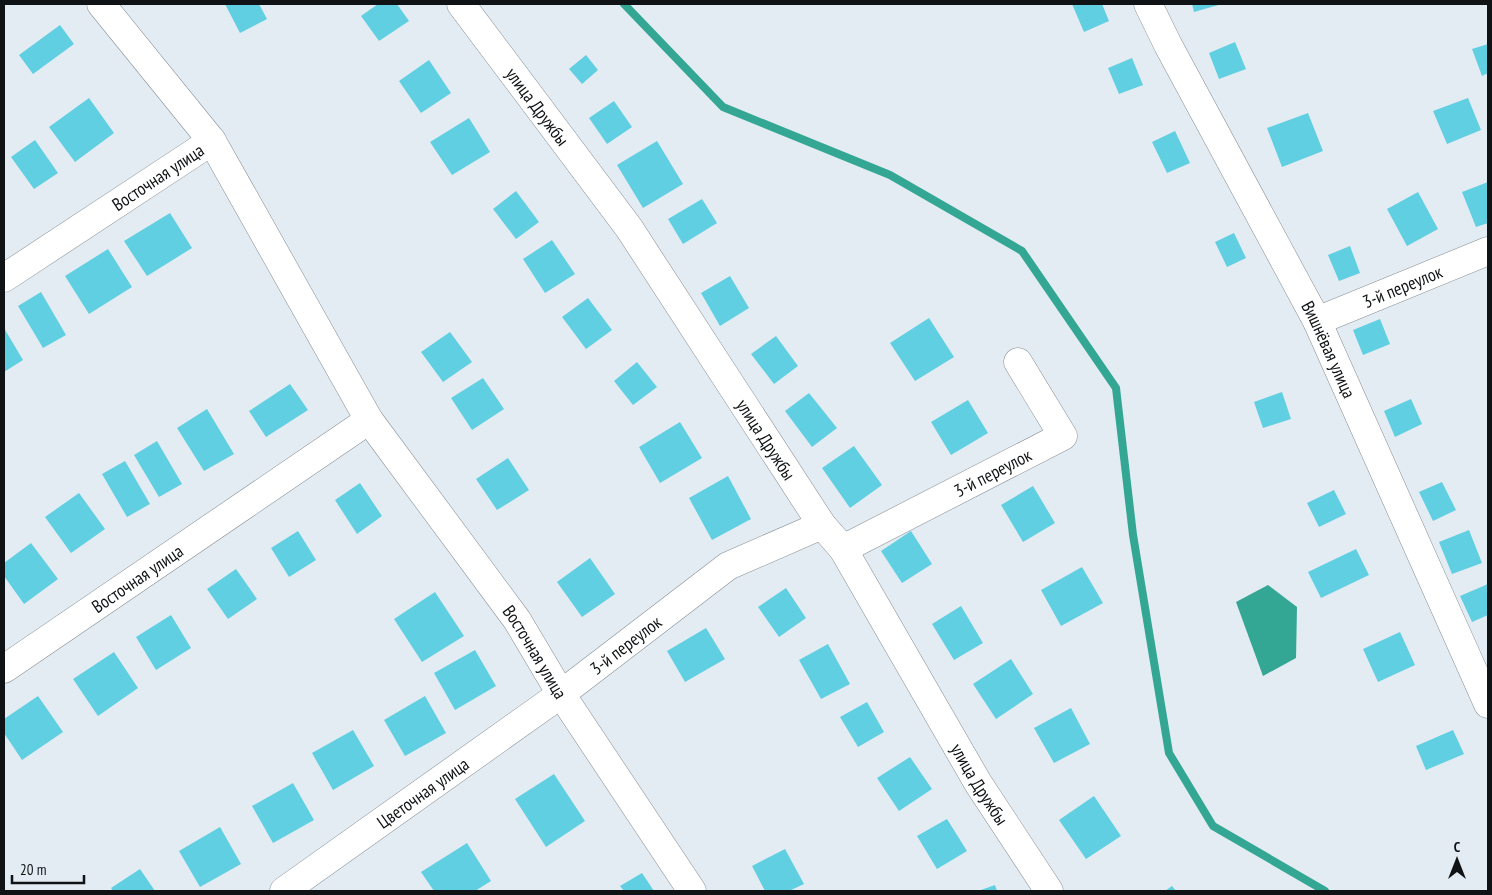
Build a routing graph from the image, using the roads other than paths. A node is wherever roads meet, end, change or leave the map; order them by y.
1 (461, 4) edge
2 (1148, 4) edge
3 (105, 5) edge
4 (212, 141) junction
5 (1488, 251) edge
6 (4, 278) edge
7 (1318, 321) junction
8 (1018, 362) dead end
9 (370, 420) junction
10 (822, 525) junction
11 (843, 549) junction
12 (4, 669) edge
13 (561, 694) junction
14 (1488, 704) edge
15 (284, 891) edge
16 (692, 891) edge
17 (1049, 891) edge

1 - 10 street, улица Дружбы
2 - 7 street, Вишнёвая улица
3 - 4 street, Восточная улица
4 - 6 street, Восточная улица
4 - 9 street, Восточная улица
5 - 7 street, 3-й переулок
7 - 14 street, Вишнёвая улица
8 - 11 street, 3-й переулок
9 - 12 street, Восточная улица
9 - 13 street, Восточная улица
10 - 11 street, улица Дружбы
10 - 13 street, 3-й переулок
11 - 17 street, улица Дружбы
13 - 15 street, Цветочная улица
13 - 16 street, Восточная улица

